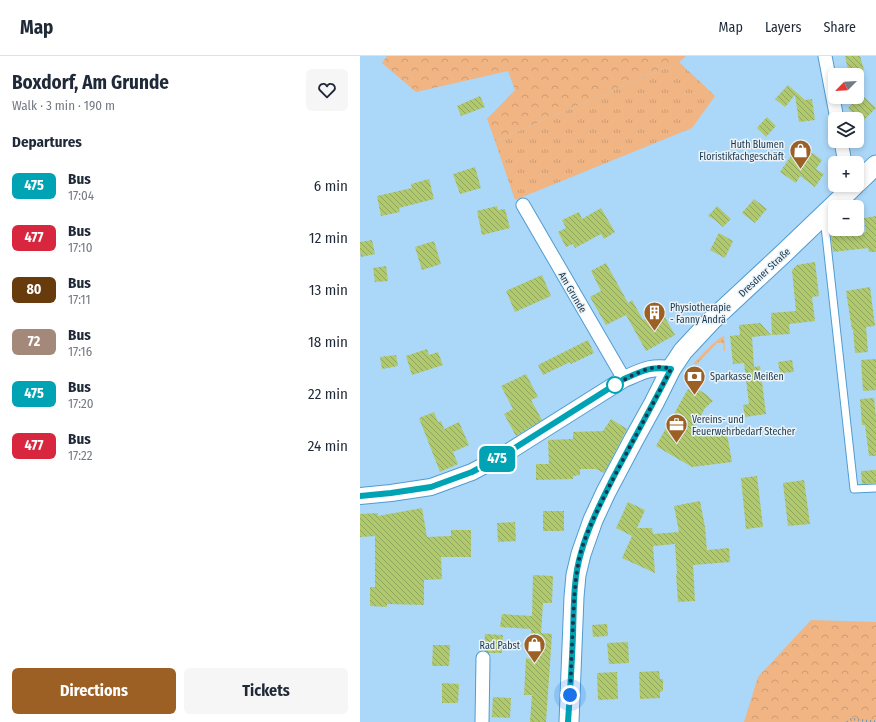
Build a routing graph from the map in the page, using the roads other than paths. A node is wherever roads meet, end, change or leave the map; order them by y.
1 (825, 56) edge
2 (836, 112) edge
3 (876, 165) edge
4 (864, 176) edge
5 (847, 192) edge
6 (523, 205) dead end
7 (824, 215) junction
8 (671, 369) junction
9 (624, 379) junction
10 (876, 488) edge
11 (360, 496) edge
12 (483, 658) dead end
13 (482, 722) edge
14 (568, 722) edge

1 - 2 street
3 - 4 main road, Dresdner Straße
5 - 7 main road, Dresdner Straße
6 - 9 street, Am Grunde
7 - 8 main road, Dresdner Straße
7 - 10 lane
8 - 9 street
8 - 14 main road, Dresdner Straße
9 - 11 street
12 - 13 street

